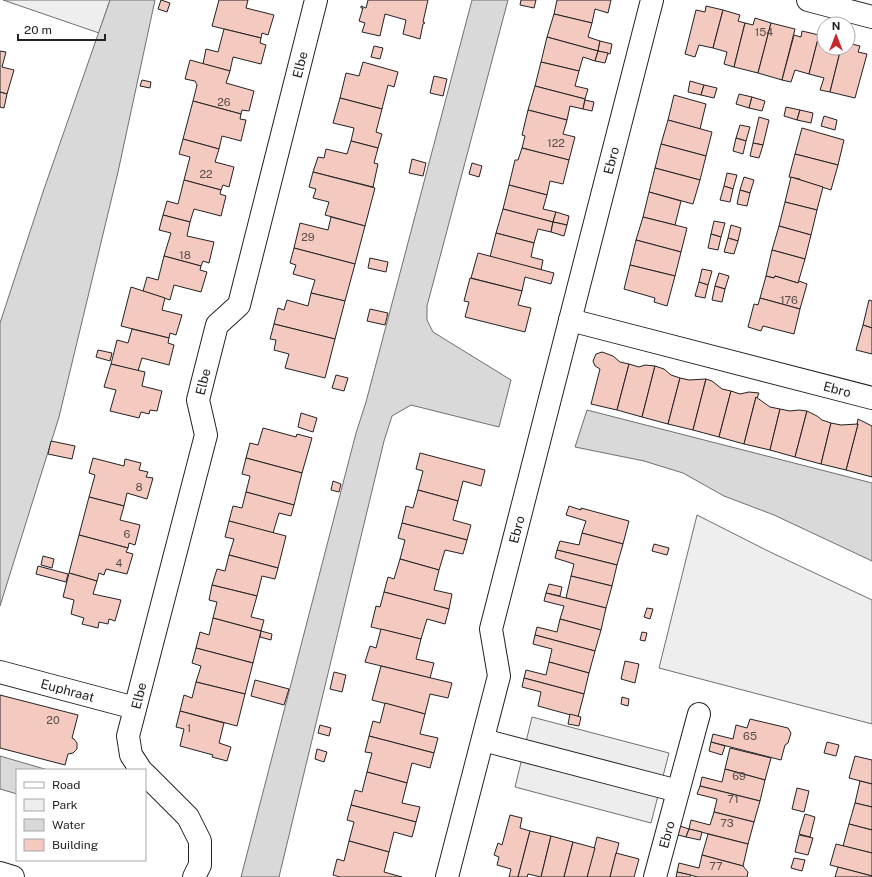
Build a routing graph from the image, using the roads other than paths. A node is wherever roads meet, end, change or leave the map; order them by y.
1 (316, 0) edge
2 (652, 0) edge
3 (808, 0) edge
4 (872, 17) edge
5 (570, 320) junction
6 (872, 398) edge
7 (0, 672) edge
8 (135, 708) junction
9 (699, 714) dead end
10 (483, 740) junction
11 (140, 769) edge
12 (146, 775) edge
13 (678, 791) junction
14 (0, 873) edge
15 (14, 877) edge
16 (194, 877) edge
17 (447, 877) edge
18 (655, 877) edge

1 - 8 street, Elbe
2 - 5 street, Ebro
3 - 4 street
5 - 6 street, Ebro
5 - 10 street, Ebro
7 - 8 street, Euphraat
8 - 11 street, Elbe
9 - 13 street, Ebro
10 - 13 street
10 - 17 street, Ebro
12 - 16 street
13 - 18 street, Ebro
14 - 15 street

